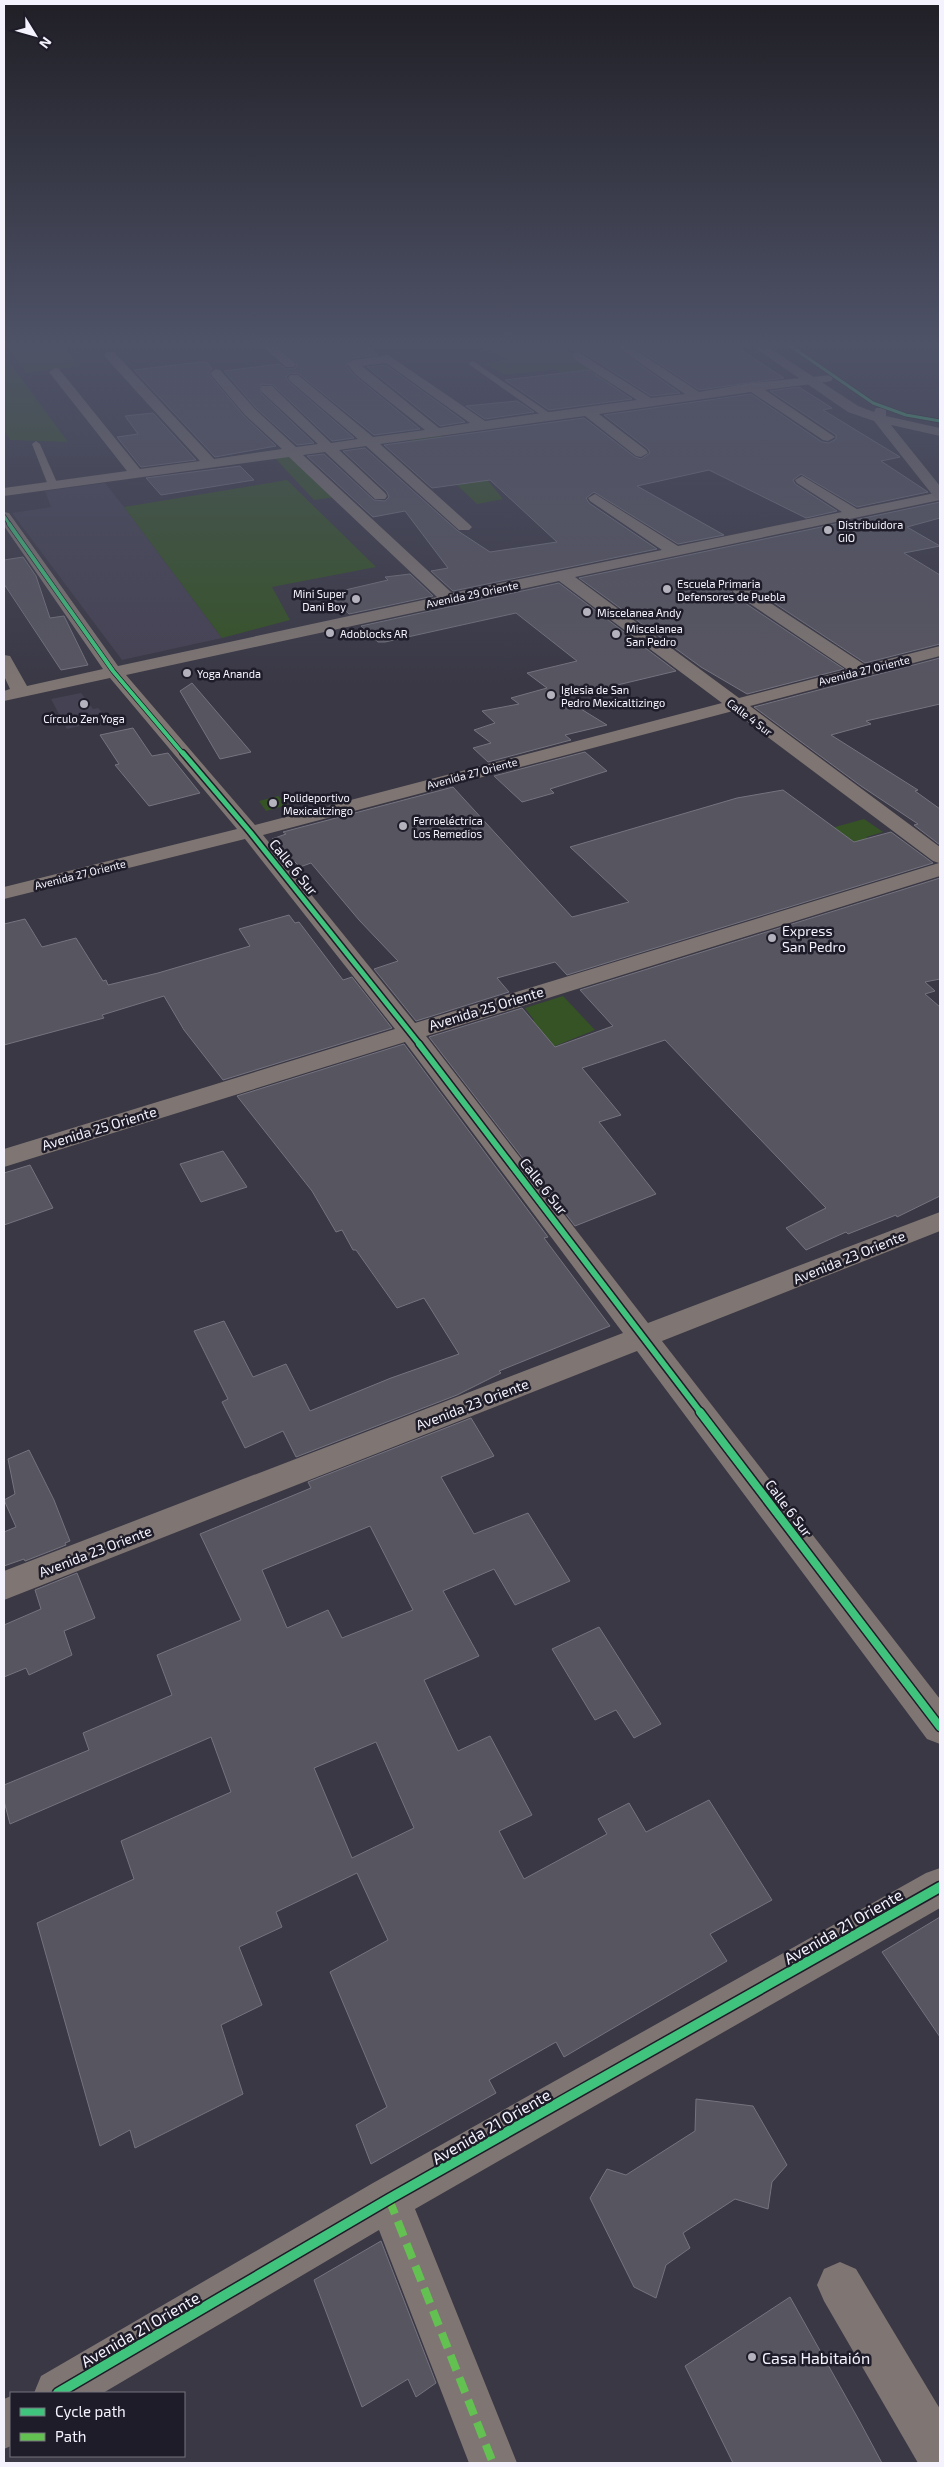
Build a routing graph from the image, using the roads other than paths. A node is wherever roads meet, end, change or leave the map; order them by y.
1 (42, 458) edge
2 (124, 458) edge
3 (207, 458) edge
4 (249, 458) edge
5 (301, 458) edge
6 (341, 458) edge
7 (388, 458) edge
8 (912, 458) edge
9 (212, 464) junction
10 (137, 474) junction
11 (802, 480) dead end
12 (53, 485) junction
13 (4, 492) edge
14 (380, 496) dead end
15 (940, 496) edge
16 (595, 498) dead end
17 (856, 515) junction
18 (4, 516) edge
19 (464, 528) dead end
20 (676, 552) junction
21 (562, 575) junction
22 (740, 590) dead end
23 (449, 598) junction
24 (940, 651) edge
25 (4, 660) edge
26 (113, 671) junction
27 (861, 671) junction
28 (12, 694) edge
29 (734, 704) junction
30 (250, 832) junction
31 (940, 857) edge
32 (940, 869) edge
33 (4, 893) edge
34 (410, 1032) junction
35 (4, 1158) edge
36 (940, 1221) edge
37 (645, 1338) junction
38 (4, 1586) edge
39 (940, 1727) edge
40 (940, 1887) edge
41 (390, 2199) junction
42 (840, 2285) dead end
43 (60, 2392) edge
44 (940, 2455) edge
45 (494, 2463) edge

1 - 12 lane
2 - 10 street
3 - 9 street
4 - 9 street
5 - 23 street
6 - 14 street
7 - 19 street
8 - 15 main road
9 - 10 street
10 - 12 street
11 - 17 street
12 - 13 street
15 - 17 street, Avenida 29 Oriente
16 - 20 street
17 - 20 street, Avenida 29 Oriente
18 - 26 street, Calle 6 Sur
20 - 21 street, Avenida 29 Oriente
21 - 23 street, Avenida 29 Oriente
21 - 29 street, Calle 4 Sur
22 - 27 street
23 - 26 street, Avenida 29 Oriente
24 - 27 street, Avenida 27 Oriente
25 - 28 street
26 - 28 street, Avenida 29 Oriente
26 - 30 street, Calle 6 Sur
27 - 29 street, Avenida 27 Oriente
29 - 30 street, Avenida 27 Oriente
29 - 31 street, Calle 4 Sur
30 - 33 street, Avenida 27 Oriente
30 - 34 street, Calle 6 Sur
32 - 34 street, Avenida 25 Oriente
34 - 35 street, Avenida 25 Oriente
34 - 37 street, Calle 6 Sur
36 - 37 street, Avenida 23 Oriente
37 - 38 street, Avenida 23 Oriente
37 - 39 street, Calle 6 Sur
40 - 41 street, Avenida 21 Oriente
41 - 43 street, Avenida 21 Oriente
41 - 45 street
42 - 44 street

